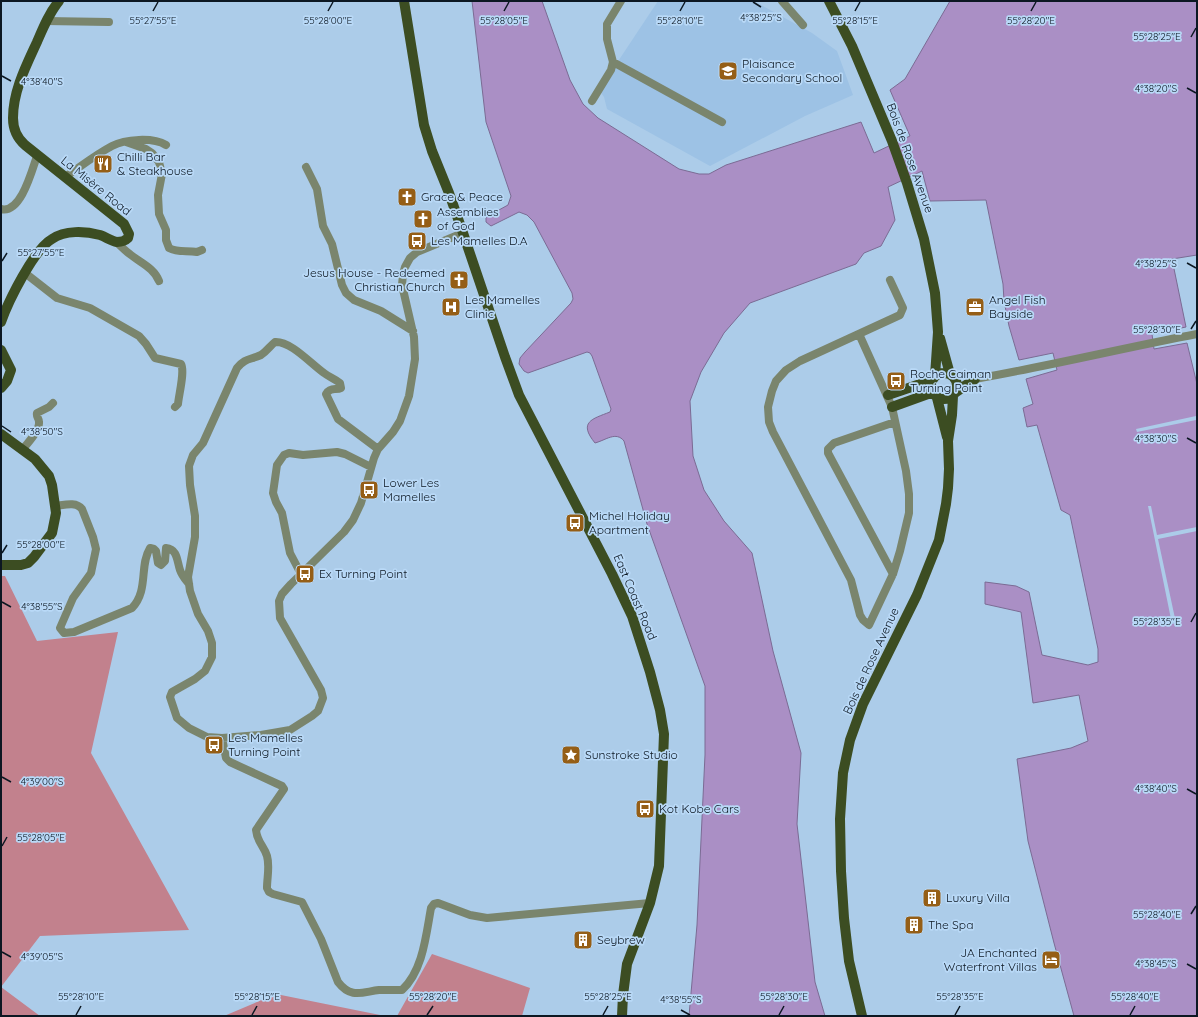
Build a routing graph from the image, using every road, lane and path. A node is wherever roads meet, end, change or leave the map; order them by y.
1 (59, 1) edge
2 (404, 1) edge
3 (621, 1) edge
4 (782, 1) edge
5 (829, 1) edge
6 (46, 20) junction
7 (109, 22) dead end
8 (803, 25) dead end
9 (613, 62) junction
10 (592, 101) dead end
11 (722, 122) dead end
12 (126, 142) junction
13 (166, 145) dead end
14 (37, 156) junction
15 (306, 167) dead end
16 (65, 177) junction
17 (1, 209) edge
18 (464, 233) junction
19 (116, 242) junction
20 (202, 250) dead end
21 (25, 273) junction
22 (890, 280) dead end
23 (159, 281) dead end
24 (1, 322) edge
25 (413, 331) junction
26 (938, 332) junction
27 (859, 334) junction
28 (1197, 334) edge
29 (1, 350) edge
30 (952, 375) junction
31 (933, 378) junction
32 (975, 379) junction
33 (1, 388) edge
34 (955, 394) junction
35 (888, 396) junction
36 (935, 396) junction
37 (53, 402) dead end
38 (892, 407) junction
39 (175, 408) dead end
40 (895, 422) junction
41 (1, 434) edge
42 (948, 441) junction
43 (378, 449) junction
44 (22, 450) junction
45 (371, 467) junction
46 (56, 506) junction
47 (1, 566) edge
48 (301, 574) junction
49 (893, 574) junction
50 (189, 584) junction
51 (222, 738) junction
52 (650, 903) junction
53 (622, 1016) edge
54 (862, 1016) edge

1 - 6 main road, La Misère Road
2 - 18 main road, East Coast Road
3 - 9 street
4 - 8 street
5 - 26 main road, Bois de Rose Avenue
6 - 7 street
6 - 14 main road, La Misère Road
9 - 10 street
9 - 11 street
12 - 13 street
12 - 16 street
12 - 20 street
14 - 16 main road, La Misère Road
14 - 17 street
15 - 25 street
16 - 19 main road, La Misère Road
18 - 25 street
18 - 52 main road, East Coast Road
19 - 21 main road
19 - 23 street
21 - 24 main road
21 - 39 street
22 - 27 street
25 - 43 street
26 - 30 main road, Bois de Rose Avenue
26 - 31 main road, Bois de Rose Avenue
27 - 35 street
27 - 49 street
28 - 32 street
29 - 33 main road
30 - 31 main road
30 - 32 main road
30 - 34 main road
31 - 35 main road
31 - 36 main road
32 - 34 main road
34 - 36 main road
34 - 42 main road, Bois de Rose Avenue
35 - 38 street
36 - 38 main road
36 - 42 main road, Bois de Rose Avenue
37 - 44 street
38 - 40 street
40 - 49 street
40 - 49 street
41 - 44 main road
42 - 54 main road, Bois de Rose Avenue
43 - 45 street
43 - 50 street
44 - 46 main road
45 - 48 street
45 - 48 street
46 - 47 main road
46 - 50 street
48 - 51 street
50 - 51 street
51 - 52 street
52 - 53 main road, East Coast Road

